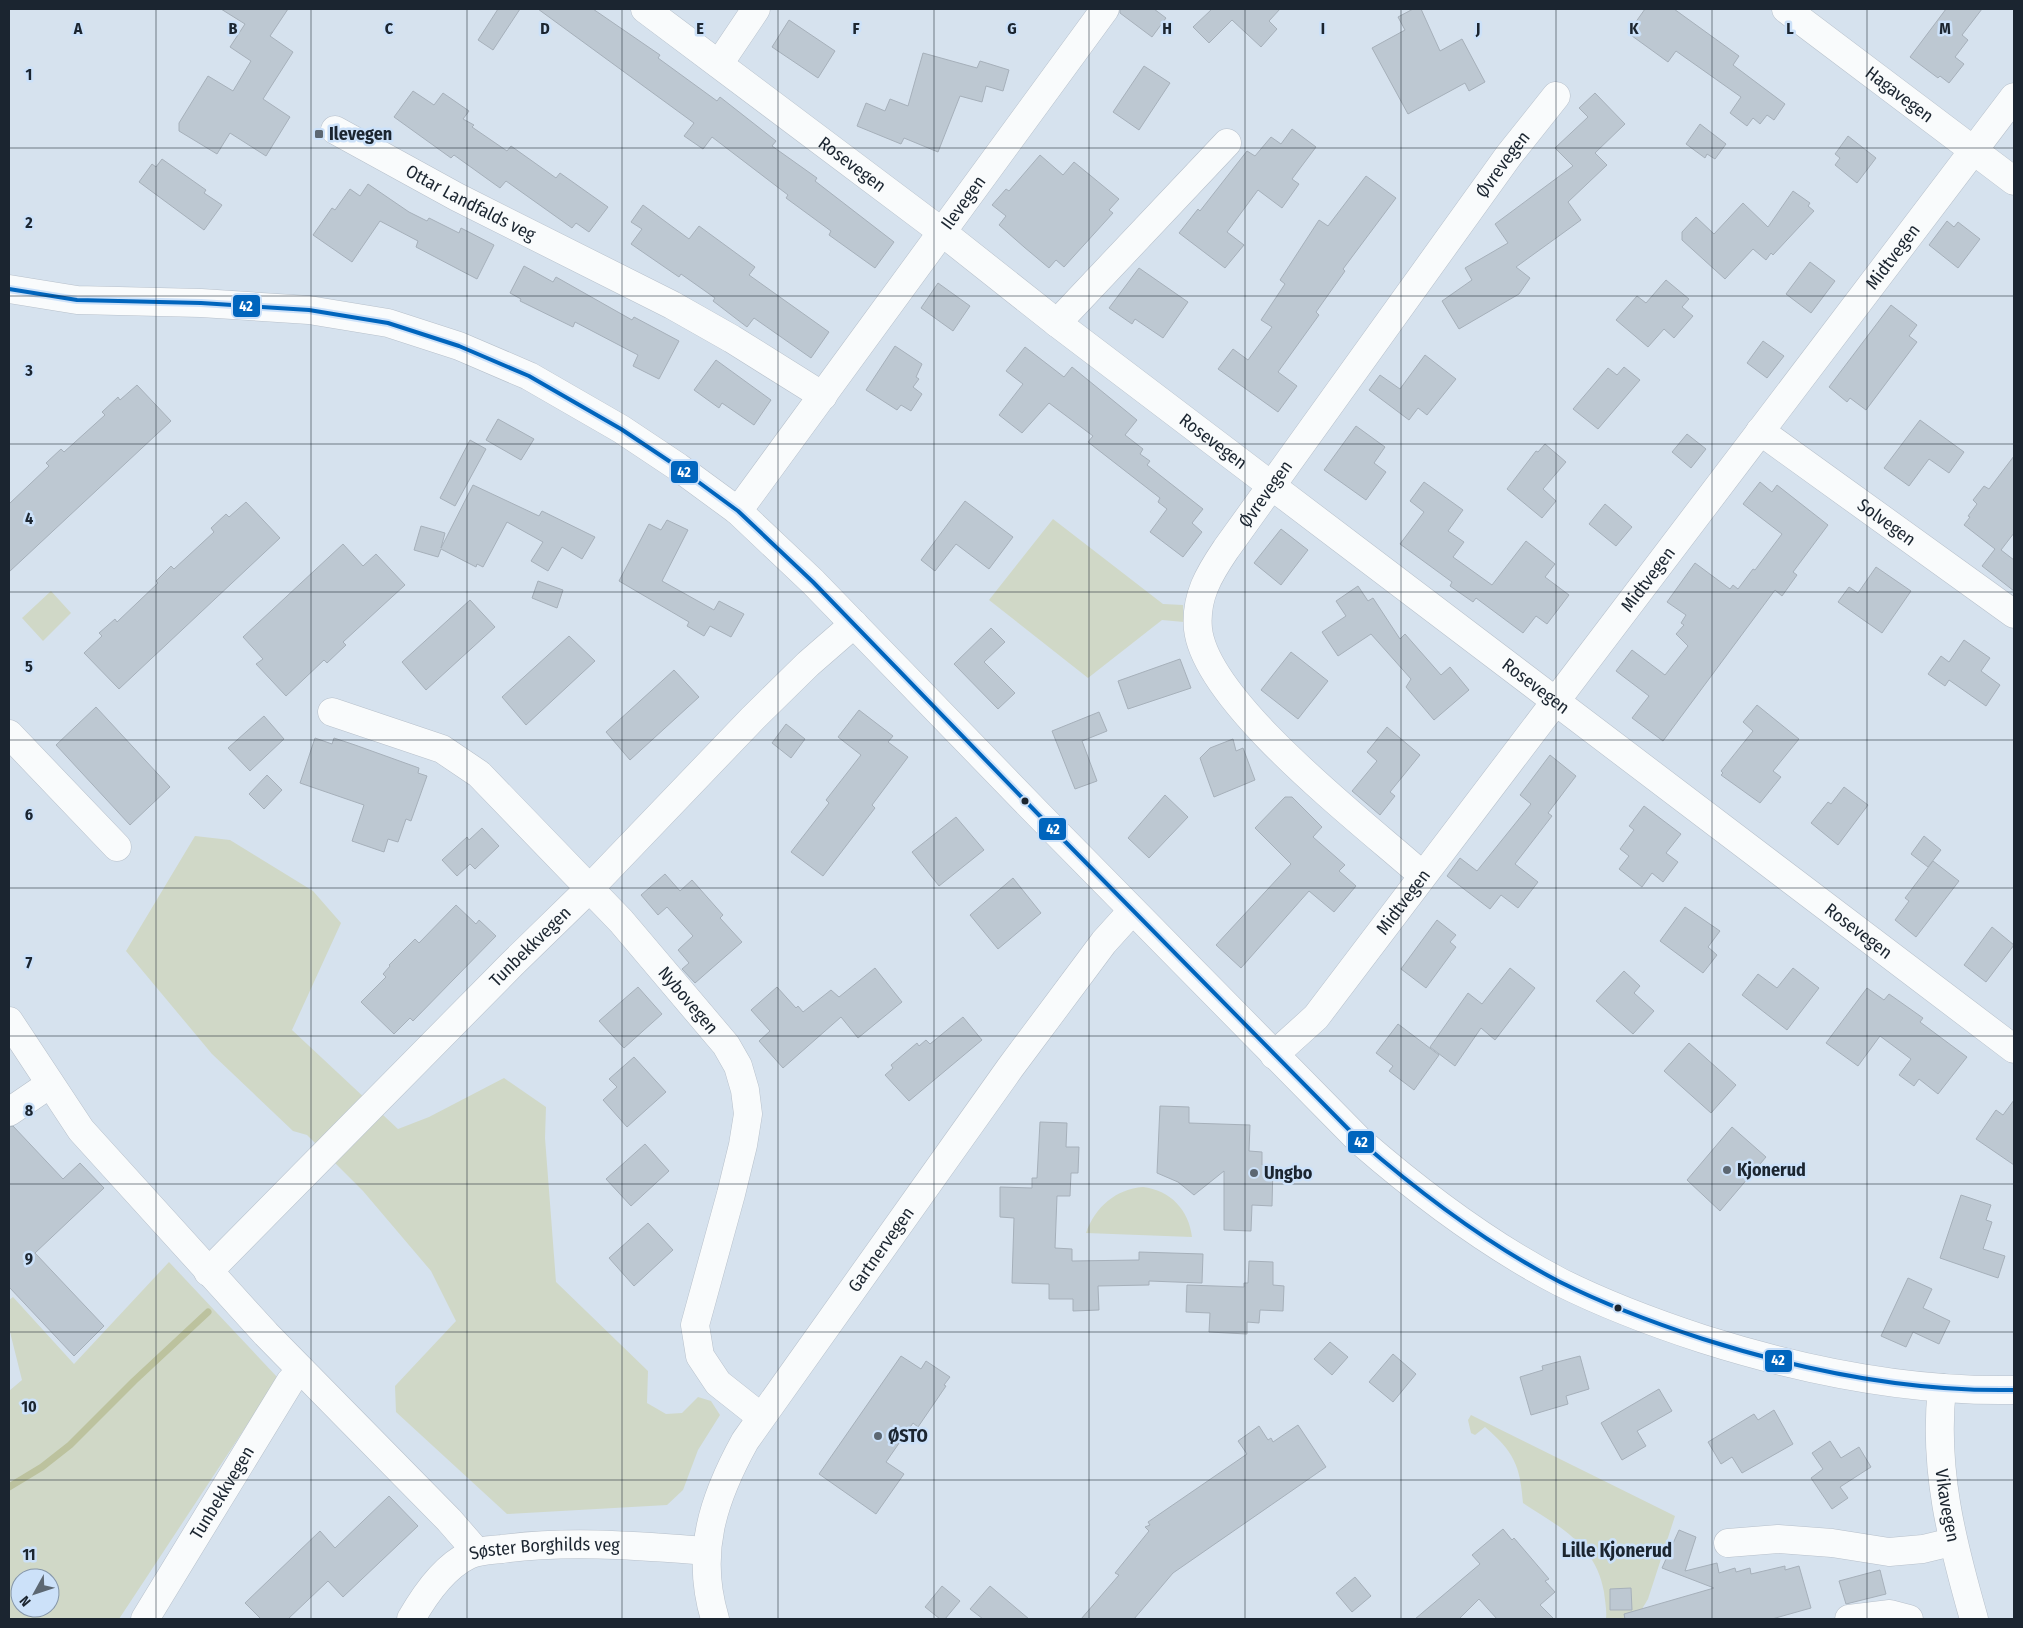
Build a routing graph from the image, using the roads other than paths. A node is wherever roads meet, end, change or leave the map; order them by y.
1 (645, 9) edge
2 (756, 9) edge
3 (1105, 9) edge
4 (1786, 9) edge
5 (719, 64) junction
6 (1556, 96) dead end
7 (2014, 96) edge
8 (335, 130) dead end
9 (1227, 143) dead end
10 (1974, 150) junction
11 (2014, 181) edge
12 (942, 232) junction
13 (9, 289) edge
14 (1057, 323) junction
15 (823, 396) junction
16 (1760, 431) junction
17 (1272, 485) junction
18 (738, 511) junction
19 (2014, 614) edge
20 (854, 624) junction
21 (1554, 700) junction
22 (332, 712) dead end
23 (9, 734) edge
24 (116, 847) dead end
25 (1422, 875) junction
26 (590, 888) junction
27 (1132, 911) junction
28 (9, 1020) edge
29 (2014, 1049) edge
30 (1274, 1055) junction
31 (50, 1084) junction
32 (9, 1112) edge
33 (208, 1272) junction
34 (301, 1370) junction
35 (1942, 1388) junction
36 (2014, 1390) edge
37 (761, 1417) junction
38 (1952, 1542) junction
39 (1728, 1543) dead end
40 (476, 1551) junction
41 (707, 1551) junction
42 (145, 1619) edge
43 (411, 1619) edge
44 (715, 1619) edge
45 (1849, 1619) edge
46 (1908, 1619) edge
47 (1974, 1619) edge

1 - 5 street, Rosevegen
2 - 5 street
3 - 12 street, Ilevegen
4 - 10 street, Hagavegen
5 - 12 street, Rosevegen
6 - 17 street, Øvrevegen
7 - 10 street, Midtvegen
8 - 15 street, Ottar Landfalds veg
9 - 14 street
10 - 11 street, Hagavegen
10 - 16 street, Midtvegen
12 - 14 street, Rosevegen
12 - 15 street, Ilevegen
13 - 18 street
14 - 17 street, Rosevegen
15 - 18 street, Ilevegen
16 - 19 street, Solvegen
16 - 21 street, Midtvegen
17 - 21 street, Rosevegen
17 - 25 street, Øvrevegen
18 - 20 street
20 - 26 street, Tunbekkvegen
20 - 27 street
21 - 25 street, Midtvegen
21 - 29 street, Rosevegen
22 - 26 street, Nybovegen
23 - 24 street
25 - 30 street, Midtvegen
26 - 33 street, Tunbekkvegen
26 - 37 street, Nybovegen
27 - 30 street
27 - 37 street, Gartnervegen
28 - 31 street
30 - 35 street
31 - 32 street
31 - 33 street
33 - 34 street
34 - 40 street
34 - 42 street, Tunbekkvegen
35 - 36 street
35 - 38 street, Vikavegen
37 - 41 street, Gartnervegen
38 - 39 street
38 - 47 street, Vikavegen
40 - 41 street, Søster Borghilds veg
40 - 43 street, Søster Borghilds veg
41 - 44 street, Gartnervegen
45 - 46 street

